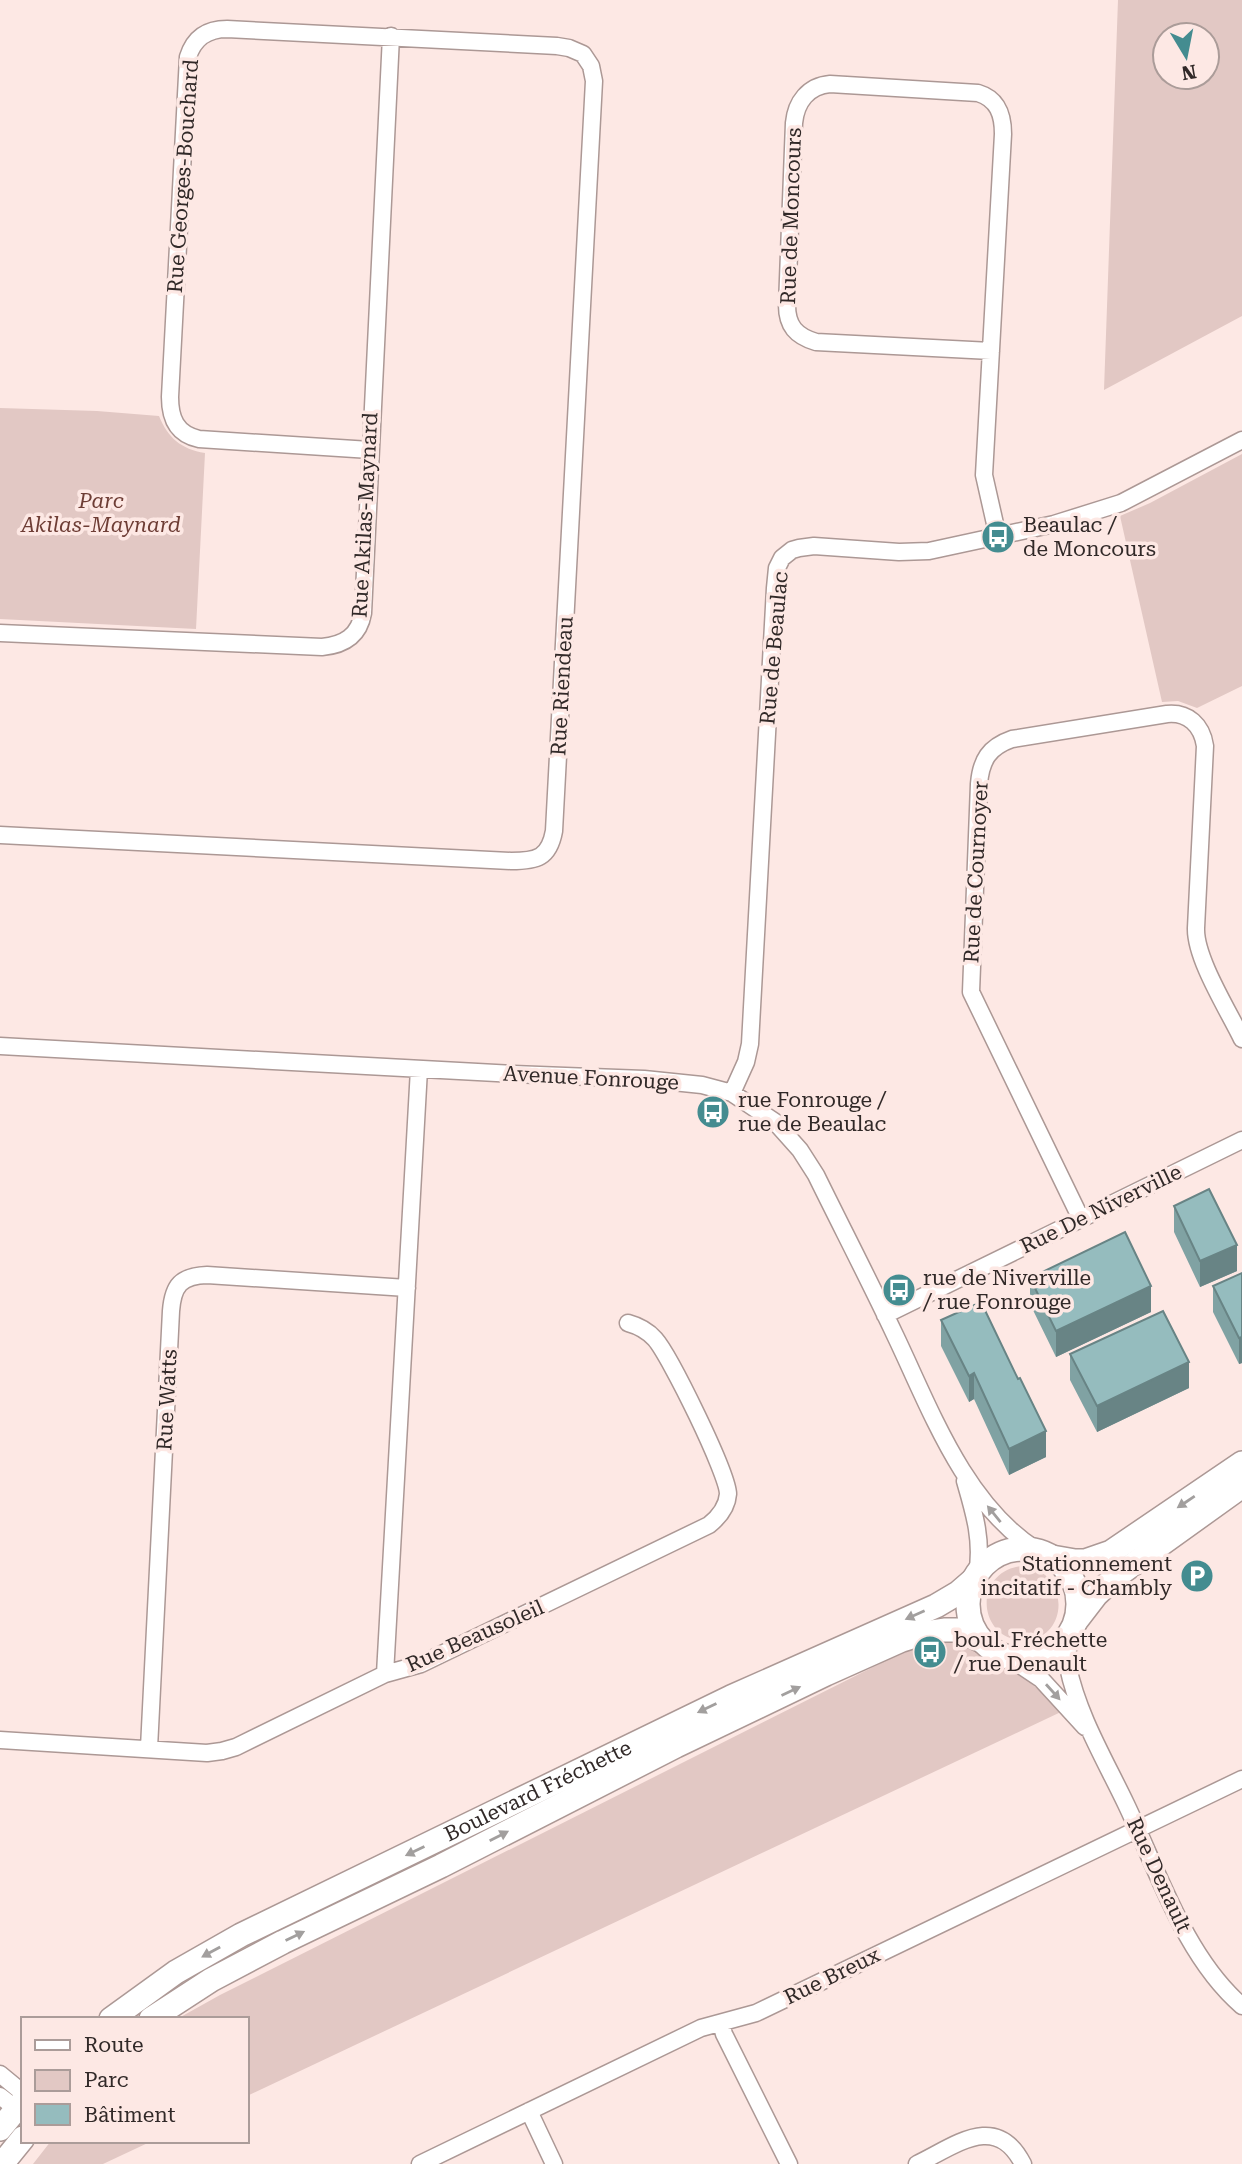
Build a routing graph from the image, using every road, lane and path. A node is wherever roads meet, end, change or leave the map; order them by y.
1 (391, 36) junction
2 (504, 43) joint
3 (991, 351) junction
4 (1242, 440) edge
5 (369, 450) junction
6 (998, 537) junction
7 (0, 633) edge
8 (0, 835) edge
9 (1242, 1039) edge
10 (0, 1046) edge
11 (419, 1069) junction
12 (732, 1093) junction
13 (1242, 1140) edge
14 (1081, 1219) junction
15 (407, 1288) junction
16 (885, 1315) junction
17 (628, 1323) dead end
18 (1242, 1463) edge
19 (962, 1472) junction
20 (1242, 1486) edge
21 (1044, 1553) junction
22 (975, 1577) junction
23 (1074, 1625) junction
24 (982, 1641) junction
25 (1008, 1657) junction
26 (385, 1675) junction
27 (1091, 1734) junction
28 (0, 1740) edge
29 (149, 1748) junction
30 (1242, 1779) edge
31 (1137, 1829) junction
32 (1242, 2006) edge
33 (114, 2017) edge
34 (154, 2017) edge
35 (721, 2023) junction
36 (0, 2074) edge
37 (17, 2102) edge
38 (529, 2111) junction
39 (0, 2129) edge
40 (21, 2140) edge
41 (2, 2164) edge
42 (420, 2164) edge
43 (555, 2164) edge
44 (789, 2164) edge
45 (917, 2164) edge
46 (1023, 2164) edge

1 - 2 street, Rue Georges-Bouchard
1 - 5 street, Rue Akilas-Maynard
1 - 5 street, Rue Georges-Bouchard
2 - 8 street, Rue Riendeau
3 - 3 street, Rue de Moncours
3 - 6 street, Rue de Moncours
4 - 6 street, Rue de Beaulac
5 - 7 street, Rue Akilas-Maynard
6 - 12 street, Rue de Beaulac
9 - 14 street, Rue de Cournoyer
10 - 11 street, Avenue Fonrouge
11 - 12 street, Avenue Fonrouge
11 - 15 street
12 - 16 street, Avenue Fonrouge
13 - 14 street, Rue De Niverville
14 - 16 street, Rue De Niverville
15 - 26 street
15 - 29 street, Rue Watts
16 - 19 street, Avenue Fonrouge
17 - 26 street, Rue Beausoleil
18 -> 21 main road
21 -> 19 street
19 - 22 street
20 - 23 main road
21 - 22 main road
21 - 23 main road
22 - 24 main road
22 -> 33 main road, Boulevard Fréchette
23 - 25 main road
23 - 27 street, Rue Denault
24 - 25 main road
34 -> 24 main road, Boulevard Fréchette
25 -> 27 street, Rue Denault
26 - 29 street, Rue Beausoleil
27 - 31 street, Rue Denault
28 - 29 street, Rue Beausoleil
30 - 31 street, Rue Breux
31 - 32 street, Rue Denault
31 - 35 street, Rue Breux
35 - 38 street, Rue Breux
35 - 44 street
36 - 37 street
37 - 39 main road
38 - 42 street, Rue Breux
38 - 43 street
40 - 41 main road
45 - 46 street

